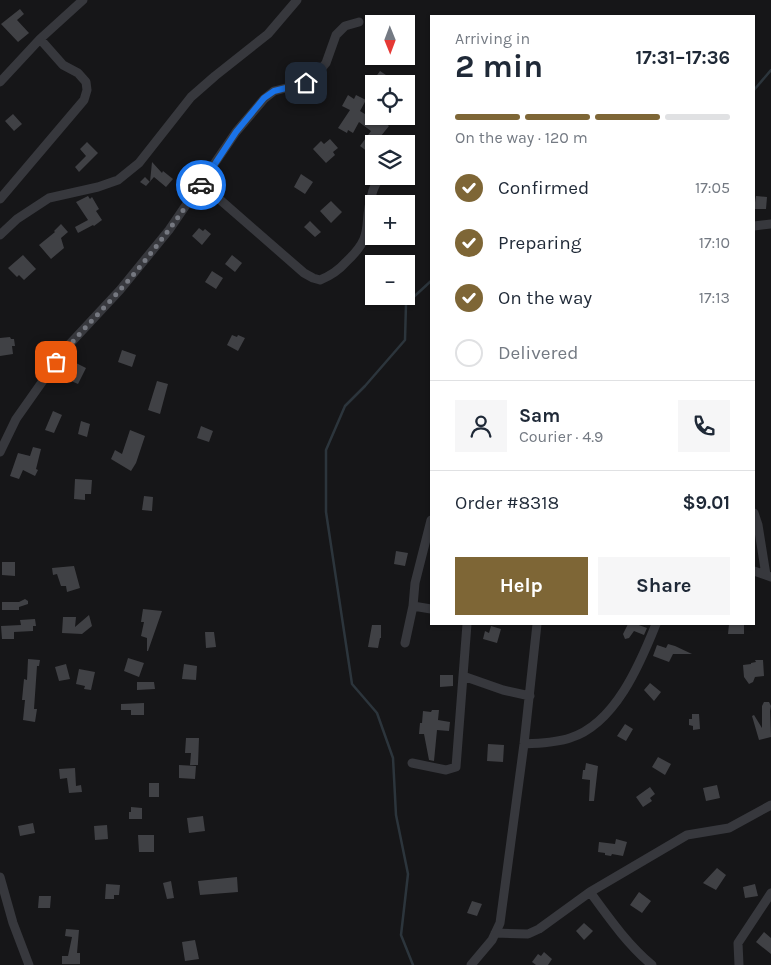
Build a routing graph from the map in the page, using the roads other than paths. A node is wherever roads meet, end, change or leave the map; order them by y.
1 (83, 0) edge
2 (297, 0) edge
3 (359, 22) dead end
4 (40, 39) junction
5 (0, 82) edge
6 (202, 184) junction
7 (376, 185) edge
8 (0, 199) edge
9 (771, 224) edge
10 (755, 226) edge
11 (0, 235) edge
12 (0, 452) edge
13 (755, 517) edge
14 (430, 524) edge
15 (771, 537) edge
16 (761, 541) junction
17 (755, 571) edge
18 (769, 576) edge
19 (414, 606) junction
20 (430, 609) edge
21 (468, 625) edge
22 (537, 625) edge
23 (656, 625) edge
24 (405, 643) dead end
25 (463, 676) junction
26 (530, 696) junction
27 (524, 744) junction
28 (412, 763) dead end
29 (771, 805) edge
30 (0, 877) edge
31 (590, 892) junction
32 (771, 893) edge
33 (496, 933) junction
34 (29, 965) edge
35 (471, 965) edge
36 (652, 965) edge
37 (739, 965) edge

1 - 4 street
2 - 11 street
3 - 6 street
4 - 5 street
4 - 8 street
6 - 7 street
6 - 12 street
9 - 10 street
13 - 16 street
14 - 19 street
15 - 16 street
16 - 18 street
17 - 18 street
19 - 20 street
19 - 24 street
21 - 25 street
22 - 26 street
23 - 27 street
25 - 26 street
25 - 28 street
26 - 27 street
27 - 33 street
29 - 31 street
30 - 34 street
31 - 33 street
31 - 36 street
32 - 37 street
33 - 35 street

